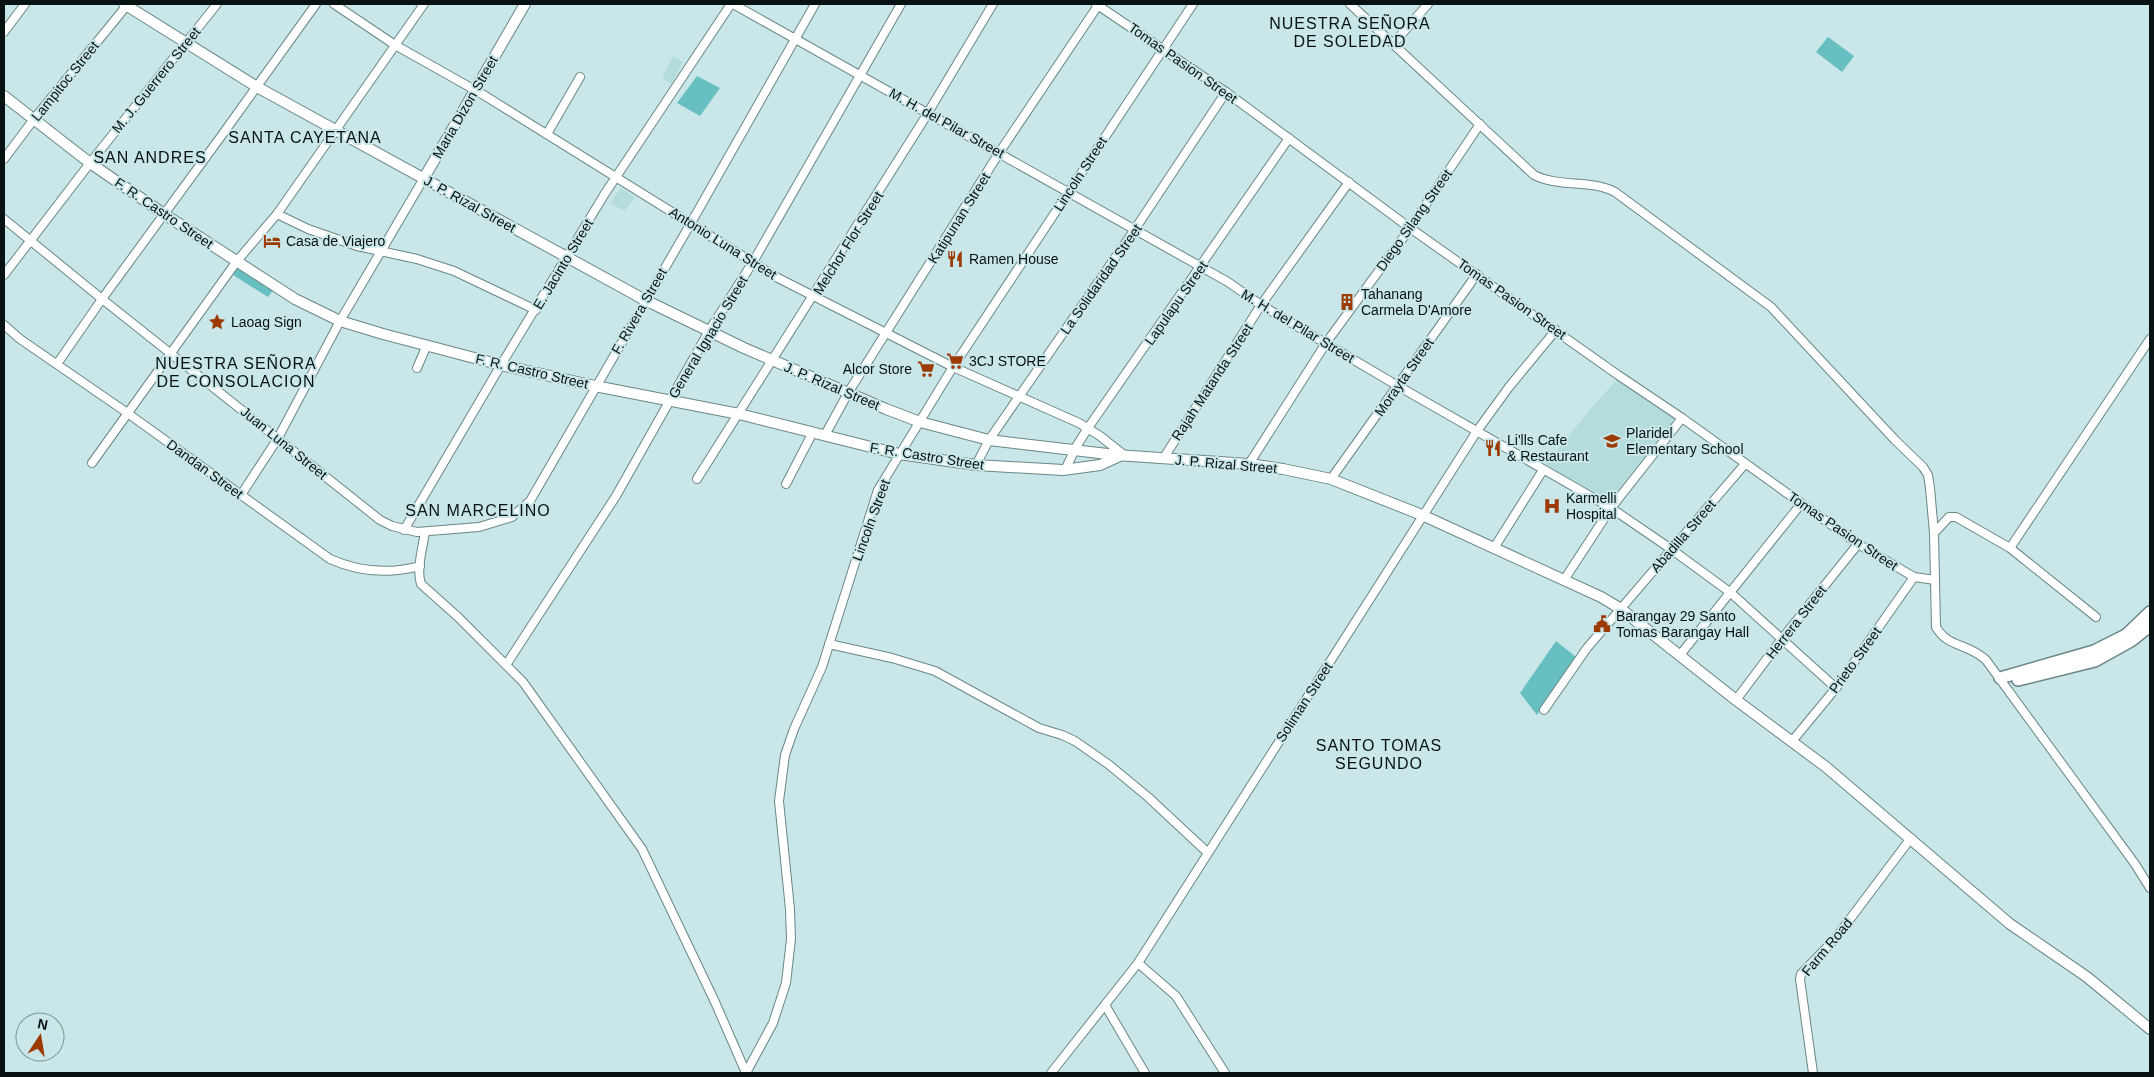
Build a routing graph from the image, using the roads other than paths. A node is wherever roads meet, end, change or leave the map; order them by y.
1 (25, 4) edge
2 (126, 4) edge
3 (217, 4) edge
4 (316, 4) edge
5 (334, 4) edge
6 (424, 4) edge
7 (525, 4) edge
8 (732, 4) edge
9 (815, 4) edge
10 (900, 4) edge
11 (993, 4) edge
12 (1097, 4) edge
13 (1193, 4) edge
14 (1350, 4) edge
15 (1428, 4) edge
16 (4, 32) edge
17 (795, 39) junction
18 (186, 43) junction
19 (1394, 44) junction
20 (395, 45) junction
21 (1162, 48) junction
22 (860, 74) junction
23 (580, 77) dead end
24 (257, 86) junction
25 (475, 90) junction
26 (1226, 92) junction
27 (4, 96) edge
28 (928, 112) junction
29 (34, 119) junction
30 (1480, 124) junction
31 (335, 130) junction
32 (547, 134) junction
33 (1289, 138) junction
34 (999, 153) junction
35 (4, 159) edge
36 (90, 163) junction
37 (617, 177) junction
38 (424, 178) junction
39 (1349, 182) junction
40 (1069, 192) junction
41 (164, 214) junction
42 (277, 214) junction
43 (4, 219) edge
44 (691, 223) junction
45 (1410, 228) junction
46 (1135, 229) junction
47 (30, 242) junction
48 (380, 253) junction
49 (568, 258) junction
50 (237, 261) junction
51 (753, 262) junction
52 (1201, 267) junction
53 (1477, 274) junction
54 (4, 275) edge
55 (814, 297) junction
56 (102, 299) junction
57 (645, 300) junction
58 (1261, 305) junction
59 (536, 310) junction
60 (340, 320) junction
61 (4, 325) edge
62 (1556, 330) junction
63 (709, 331) junction
64 (886, 334) junction
65 (2150, 339) edge
66 (1326, 343) junction
67 (427, 346) junction
68 (170, 352) junction
69 (772, 361) junction
70 (57, 364) junction
71 (500, 365) junction
72 (953, 367) junction
73 (417, 368) dead end
74 (595, 386) junction
75 (1398, 386) junction
76 (848, 393) junction
77 (1018, 397) junction
78 (671, 401) junction
79 (126, 412) junction
80 (739, 414) junction
81 (1682, 418) junction
82 (920, 422) junction
83 (1088, 428) junction
84 (1476, 431) junction
85 (813, 432) junction
86 (824, 435) junction
87 (278, 438) junction
88 (989, 440) junction
89 (1075, 450) junction
90 (899, 454) junction
91 (1124, 455) junction
92 (1163, 459) junction
93 (92, 463) dead end
94 (1249, 464) junction
95 (1745, 464) junction
96 (976, 465) junction
97 (1066, 470) junction
98 (1543, 470) junction
99 (698, 479) dead end
100 (1331, 479) junction
101 (786, 484) dead end
102 (240, 495) junction
103 (1801, 504) junction
104 (1611, 508) junction
105 (1422, 515) junction
106 (404, 530) junction
107 (425, 532) junction
108 (1934, 533) junction
109 (1858, 544) junction
110 (1494, 548) junction
111 (2010, 548) junction
112 (1672, 549) junction
113 (420, 566) junction
114 (1914, 577) junction
115 (1564, 580) junction
116 (1935, 580) junction
117 (1731, 593) junction
118 (1621, 609) junction
119 (2150, 612) edge
120 (2096, 617) dead end
121 (2150, 626) edge
122 (1781, 640) junction
123 (829, 644) junction
124 (1680, 655) junction
125 (506, 665) junction
126 (2002, 681) junction
127 (1836, 688) junction
128 (1736, 700) junction
129 (1544, 710) dead end
130 (1793, 740) junction
131 (1911, 838) junction
132 (1207, 852) junction
133 (2150, 888) edge
134 (1138, 963) junction
135 (1105, 1005) junction
136 (2150, 1029) edge
137 (746, 1073) edge
138 (1051, 1073) edge
139 (1145, 1073) edge
140 (1226, 1073) edge
141 (1813, 1073) edge

1 - 16 street
2 - 18 main road, J. P. Rizal Street
2 - 29 street, Lampitoc Street
3 - 18 street, M. J. Guerrero Street
4 - 24 street
5 - 20 street, Antonio Luna Street
6 - 20 street
7 - 25 main road, Maria Dizon Street
8 - 17 street, M. H. del Pilar Street
8 - 37 street, E. Jacinto Street
9 - 17 street, F. Rivera Street
10 - 22 street, General Ignacio Street
11 - 28 street, Melchor Flor Street
12 - 21 street, Tomas Pasion Street
12 - 34 street, Katipunan Street
13 - 21 street, Lincoln Street
14 - 19 street
15 - 19 street
17 - 22 street, M. H. del Pilar Street
17 - 44 street, F. Rivera Street
18 - 24 main road, J. P. Rizal Street
18 - 36 street, M. J. Guerrero Street
19 - 30 street
20 - 25 street, Antonio Luna Street
20 - 31 street
21 - 26 street, Tomas Pasion Street
21 - 40 street, Lincoln Street
22 - 28 street, M. H. del Pilar Street
22 - 51 street, General Ignacio Street
23 - 32 street
24 - 31 main road, J. P. Rizal Street
24 - 41 street
25 - 32 street, Antonio Luna Street
25 - 38 main road, Maria Dizon Street
26 - 33 street, Tomas Pasion Street
26 - 46 street, La Solidaridad Street
27 - 29 main road, F. R. Castro Street
28 - 34 street, M. H. del Pilar Street
28 - 55 street, Melchor Flor Street
29 - 35 street, Lampitoc Street
29 - 36 main road, F. R. Castro Street
30 - 45 street, Diego Silang Street
30 - 108 street
31 - 38 main road, J. P. Rizal Street
31 - 42 street
32 - 37 street, Antonio Luna Street
33 - 39 street, Tomas Pasion Street
33 - 52 street, Lapulapu Street
34 - 40 street, M. H. del Pilar Street
34 - 64 street, Katipunan Street
36 - 41 main road, F. R. Castro Street
36 - 47 street, M. J. Guerrero Street
37 - 44 street, Antonio Luna Street
37 - 49 street, E. Jacinto Street
38 - 48 street, Maria Dizon Street
38 - 49 main road, J. P. Rizal Street
39 - 45 street, Tomas Pasion Street
39 - 58 street, Rajah Matanda Street
40 - 46 street, M. H. del Pilar Street
40 - 72 street, Lincoln Street
41 - 50 main road, F. R. Castro Street
41 - 56 street
42 - 48 street
42 - 50 street
43 - 47 street, Juan Luna Street
44 - 51 street, Antonio Luna Street
44 - 57 street, F. Rivera Street
45 - 53 street, Tomas Pasion Street
45 - 66 street, Diego Silang Street
46 - 52 street, M. H. del Pilar Street
46 - 77 street, La Solidaridad Street
47 - 54 street, M. J. Guerrero Street
47 - 56 street, Juan Luna Street
48 - 59 street
48 - 60 street, Maria Dizon Street
49 - 57 main road, J. P. Rizal Street
49 - 59 street, E. Jacinto Street
50 - 60 main road, F. R. Castro Street
50 - 68 street
51 - 55 street, Antonio Luna Street
51 - 63 street, General Ignacio Street
52 - 58 street, M. H. del Pilar Street
52 - 83 street, Lapulapu Street
53 - 62 street, Tomas Pasion Street
53 - 75 street, Morayta Street
55 - 64 street, Antonio Luna Street
55 - 69 street, Melchor Flor Street
56 - 68 street, Juan Luna Street
56 - 70 street
57 - 63 main road, J. P. Rizal Street
57 - 74 street, F. Rivera Street
58 - 66 street, M. H. del Pilar Street
58 - 92 street, Rajah Matanda Street
59 - 71 street, E. Jacinto Street
60 - 67 main road, F. R. Castro Street
60 - 87 street, Maria Dizon Street
61 - 70 street, Dandan Street
62 - 81 street, Tomas Pasion Street
62 - 84 street, Soliman Street
63 - 69 main road, J. P. Rizal Street
63 - 78 street, General Ignacio Street
64 - 72 street, Antonio Luna Street
64 - 76 street, Katipunan Street
65 - 111 street
66 - 75 street, M. H. del Pilar Street
66 - 94 street, Diego Silang Street
67 - 71 main road, F. R. Castro Street
67 - 73 street
68 - 79 street
68 - 87 street, Juan Luna Street
69 - 76 main road, J. P. Rizal Street
69 - 80 street, Melchor Flor Street
70 - 79 street, Dandan Street
71 - 74 main road, F. R. Castro Street
71 - 106 street, E. Jacinto Street
72 - 77 street, Antonio Luna Street
72 - 82 street, Lincoln Street
74 - 78 main road, F. R. Castro Street
74 - 107 street, F. Rivera Street
75 - 84 street, M. H. del Pilar Street
75 - 100 street, Morayta Street
76 - 82 main road, J. P. Rizal Street
76 - 86 street, Katipunan Street
77 - 83 street, Antonio Luna Street
77 - 88 street, La Solidaridad Street
78 - 80 main road, F. R. Castro Street
78 - 125 street, General Ignacio Street
79 - 93 street
79 - 102 street, Dandan Street
80 - 85 main road, F. R. Castro Street
80 - 99 street, Melchor Flor Street
81 - 95 street, Tomas Pasion Street
81 - 104 street
82 - 88 main road, J. P. Rizal Street
82 - 90 street, Lincoln Street
83 - 89 street, Lapulapu Street
83 - 91 street, Antonio Luna Street
84 - 98 street, M. H. del Pilar Street
84 - 105 street, Soliman Street
85 - 86 main road, F. R. Castro Street
85 - 101 street
86 - 90 main road, F. R. Castro Street
87 - 102 street, Maria Dizon Street
87 - 106 street, Juan Luna Street
88 - 89 main road, J. P. Rizal Street
88 - 96 street, La Solidaridad Street
89 - 91 main road, J. P. Rizal Street
89 - 97 street, Lapulapu Street
90 - 96 main road, F. R. Castro Street
90 - 123 street, Lincoln Street
91 - 92 main road, J. P. Rizal Street
91 - 97 main road, F. R. Castro Street
92 - 94 main road, J. P. Rizal Street
94 - 100 main road, J. P. Rizal Street
95 - 103 street, Tomas Pasion Street
95 - 112 street, Abadilla Street
96 - 97 main road, F. R. Castro Street
98 - 104 street, M. H. del Pilar Street
98 - 110 street
100 - 105 main road, J. P. Rizal Street
102 - 113 street, Dandan Street
103 - 109 street, Tomas Pasion Street
103 - 117 street
104 - 112 street, M. H. del Pilar Street
104 - 115 street
105 - 110 main road, J. P. Rizal Street
105 - 132 street, Soliman Street
106 - 107 street, F. Rivera Street
107 - 113 street
108 - 111 street
108 - 116 street
109 - 114 street, Tomas Pasion Street
109 - 122 street, Herrera Street
110 - 115 main road, J. P. Rizal Street
111 - 120 street
112 - 117 street, M. H. del Pilar Street
112 - 118 street, Abadilla Street
113 - 125 street
114 - 116 street, Tomas Pasion Street
114 - 127 street, Prieto Street
115 - 118 main road, J. P. Rizal Street
116 - 126 street
117 - 122 street, M. H. del Pilar Street
117 - 124 street
118 - 124 main road, J. P. Rizal Street
118 - 129 street, Abadilla Street
119 - 126 main road
121 - 126 main road
122 - 127 street, M. H. del Pilar Street
122 - 128 street, Herrera Street
123 - 132 street
123 - 137 street, Lincoln Street
124 - 128 main road, J. P. Rizal Street
125 - 137 street
126 - 133 street
127 - 130 street, Prieto Street
128 - 130 main road, J. P. Rizal Street
130 - 131 main road, J. P. Rizal Street
131 - 136 main road, J. P. Rizal Street
131 - 141 street, Farm Road
132 - 134 street, Soliman Street
134 - 135 street, Soliman Street
134 - 140 street
135 - 138 street, Soliman Street
135 - 139 street

